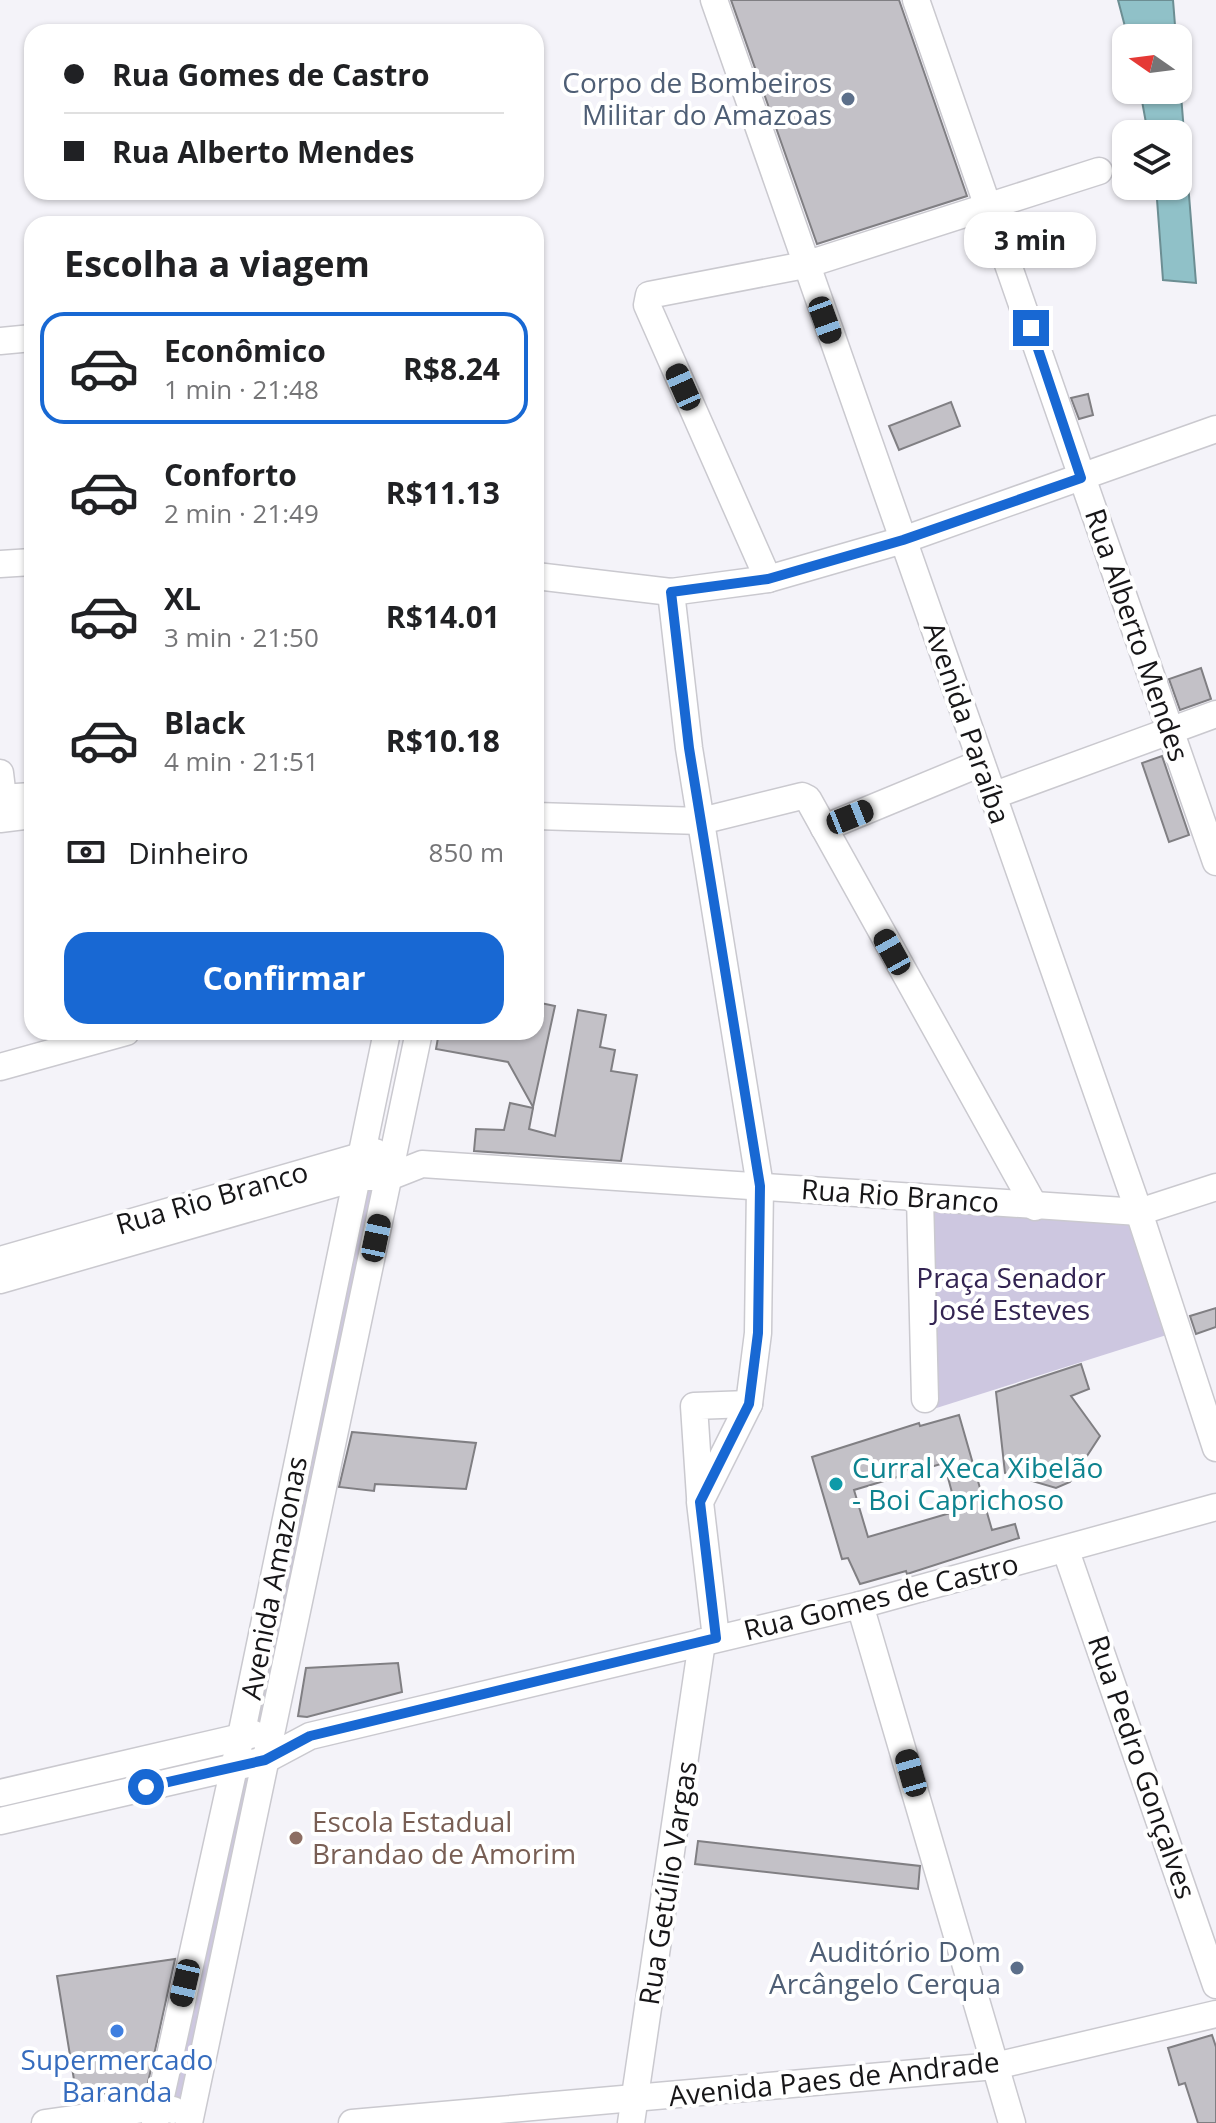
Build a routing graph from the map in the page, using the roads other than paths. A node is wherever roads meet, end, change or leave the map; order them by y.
1 (714, 0) edge
2 (916, 0) edge
3 (1099, 171) dead end
4 (990, 208) junction
5 (805, 265) junction
6 (24, 339) edge
7 (0, 341) edge
8 (1216, 429) edge
9 (1081, 478) junction
10 (903, 540) junction
11 (24, 562) edge
12 (0, 564) edge
13 (544, 577) edge
14 (768, 579) junction
15 (671, 592) junction
16 (1216, 714) edge
17 (1170, 730) junction
18 (981, 763) junction
19 (24, 796) edge
20 (992, 796) junction
21 (1, 797) edge
22 (24, 810) edge
23 (544, 816) edge
24 (701, 821) junction
25 (824, 828) junction
26 (1216, 862) edge
27 (30, 1040) edge
28 (97, 1040) edge
29 (385, 1040) edge
30 (417, 1040) edge
31 (0, 1048) edge
32 (0, 1067) edge
33 (395, 1148) junction
34 (422, 1164) junction
35 (360, 1165) junction
36 (389, 1177) junction
37 (760, 1186) junction
38 (1216, 1187) edge
39 (920, 1197) junction
40 (1035, 1207) junction
41 (1139, 1212) junction
42 (0, 1260) edge
43 (0, 1280) edge
44 (925, 1399) dead end
45 (749, 1404) junction
46 (1216, 1448) edge
47 (700, 1502) junction
48 (1216, 1507) edge
49 (1066, 1551) junction
50 (860, 1605) junction
51 (709, 1640) junction
52 (270, 1731) junction
53 (241, 1736) junction
54 (310, 1736) junction
55 (265, 1760) junction
56 (234, 1767) junction
57 (0, 1793) edge
58 (0, 1821) edge
59 (1216, 1985) edge
60 (1216, 2014) edge
61 (995, 2066) junction
62 (633, 2111) edge
63 (156, 2115) edge
64 (195, 2120) edge
65 (45, 2123) edge
66 (352, 2123) edge
67 (1012, 2123) edge

1 - 5 street, Avenida Paraíba
2 - 4 street, Rua Alberto Mendes
3 - 4 street
4 - 5 street
4 - 9 street, Rua Alberto Mendes
5 - 10 street, Avenida Paraíba
5 - 14 street
6 - 7 street
8 - 9 street
9 - 10 street
9 - 17 street, Rua Alberto Mendes
10 - 14 street
10 - 18 street, Avenida Paraíba
11 - 12 street
13 - 15 street
14 - 15 street
15 - 24 street
16 - 17 street
17 - 20 street
17 - 26 street, Rua Alberto Mendes
18 - 20 street, Avenida Paraíba
18 - 25 street
19 - 21 street
20 - 41 street, Avenida Paraíba
21 - 22 street
23 - 24 street
24 - 25 street
24 - 37 street
25 - 40 street
27 - 31 street
28 - 32 street
29 - 35 street, Avenida Amazonas
30 - 33 street, Avenida Amazonas
33 - 34 street, Rua Rio Branco
33 - 35 street, Rua Rio Branco
33 - 36 street, Avenida Amazonas
34 - 36 street, Rua Rio Branco
34 - 37 street, Rua Rio Branco
35 - 36 street, Rua Rio Branco
35 - 42 street, Rua Rio Branco
35 - 43 street, Rua Rio Branco
35 - 53 street, Avenida Amazonas
36 - 52 street, Avenida Amazonas
37 - 39 street, Rua Rio Branco
37 - 45 street
38 - 41 street
39 - 40 street, Rua Rio Branco
39 - 44 street
40 - 41 street, Rua Rio Branco
41 - 46 street, Avenida Paraíba
45 - 47 street
45 - 47 street, Rua Getúlio Vargas
47 - 51 street, Rua Getúlio Vargas
48 - 49 street, Rua Gomes de Castro
49 - 50 street, Rua Gomes de Castro
49 - 59 street, Rua Pedro Gonçalves
50 - 51 street, Rua Gomes de Castro
50 - 61 street
51 - 54 street, Rua Gomes de Castro
51 - 62 street, Rua Getúlio Vargas
52 - 53 street, Rua Gomes de Castro
52 - 54 street, Rua Gomes de Castro
52 - 55 street, Avenida Amazonas
53 - 56 street, Avenida Amazonas
53 - 57 street, Rua Gomes de Castro
54 - 55 street, Rua Gomes de Castro
55 - 56 street, Rua Gomes de Castro
55 - 64 street, Avenida Amazonas
56 - 58 street, Rua Gomes de Castro
56 - 63 street, Avenida Amazonas
60 - 61 street, Avenida Paes de Andrade
61 - 62 street, Avenida Paes de Andrade
61 - 67 street
62 - 66 street, Avenida Paes de Andrade
63 - 64 street
63 - 65 street

